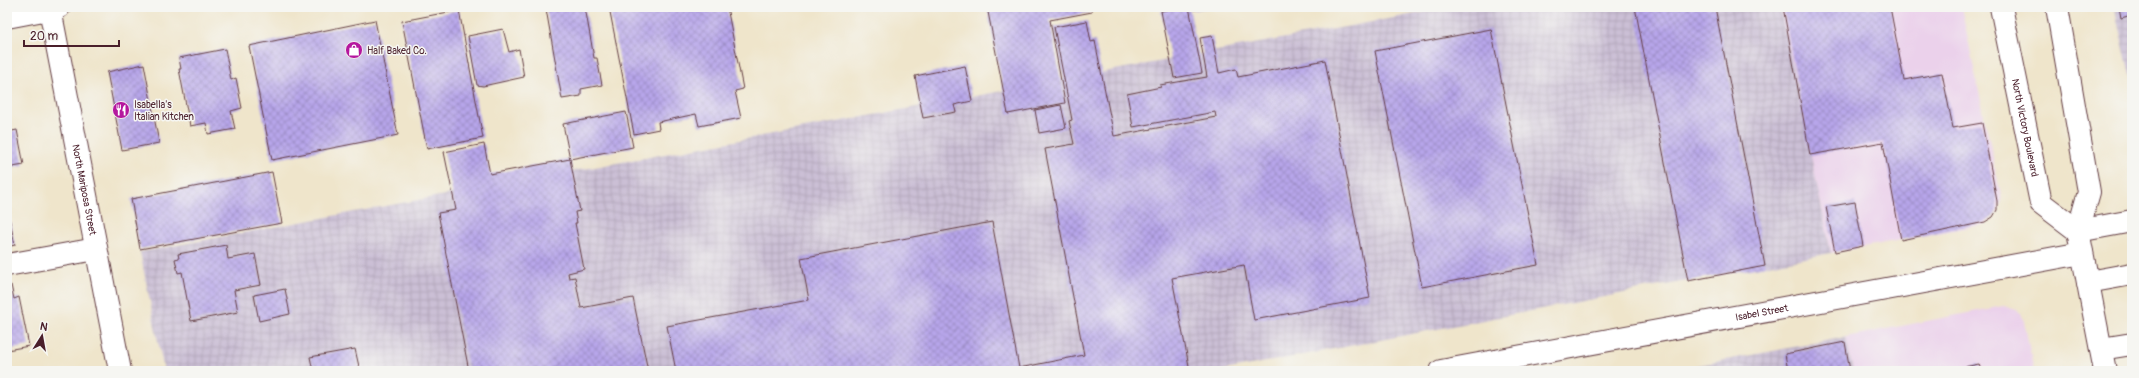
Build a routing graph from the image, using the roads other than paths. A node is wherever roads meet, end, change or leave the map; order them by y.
1 (2001, 7) edge
2 (2057, 7) edge
3 (54, 8) edge
4 (7, 17) edge
5 (2132, 220) edge
6 (2078, 231) junction
7 (96, 249) junction
8 (2082, 252) junction
9 (7, 265) edge
10 (2132, 274) edge
11 (2088, 282) junction
12 (2132, 344) edge
13 (2101, 349) junction
14 (120, 371) edge
15 (1441, 371) edge
16 (2105, 371) edge

1 - 6 main road, North Victory Boulevard
2 - 6 main road
3 - 4 main road
3 - 7 main road, North Mariposa Street
5 - 6 main road
6 - 8 main road
7 - 9 main road
7 - 14 main road, North Mariposa Street
8 - 11 main road
8 - 15 main road, Isabel Street
10 - 11 main road
11 - 13 main road
12 - 13 main road
13 - 16 main road

